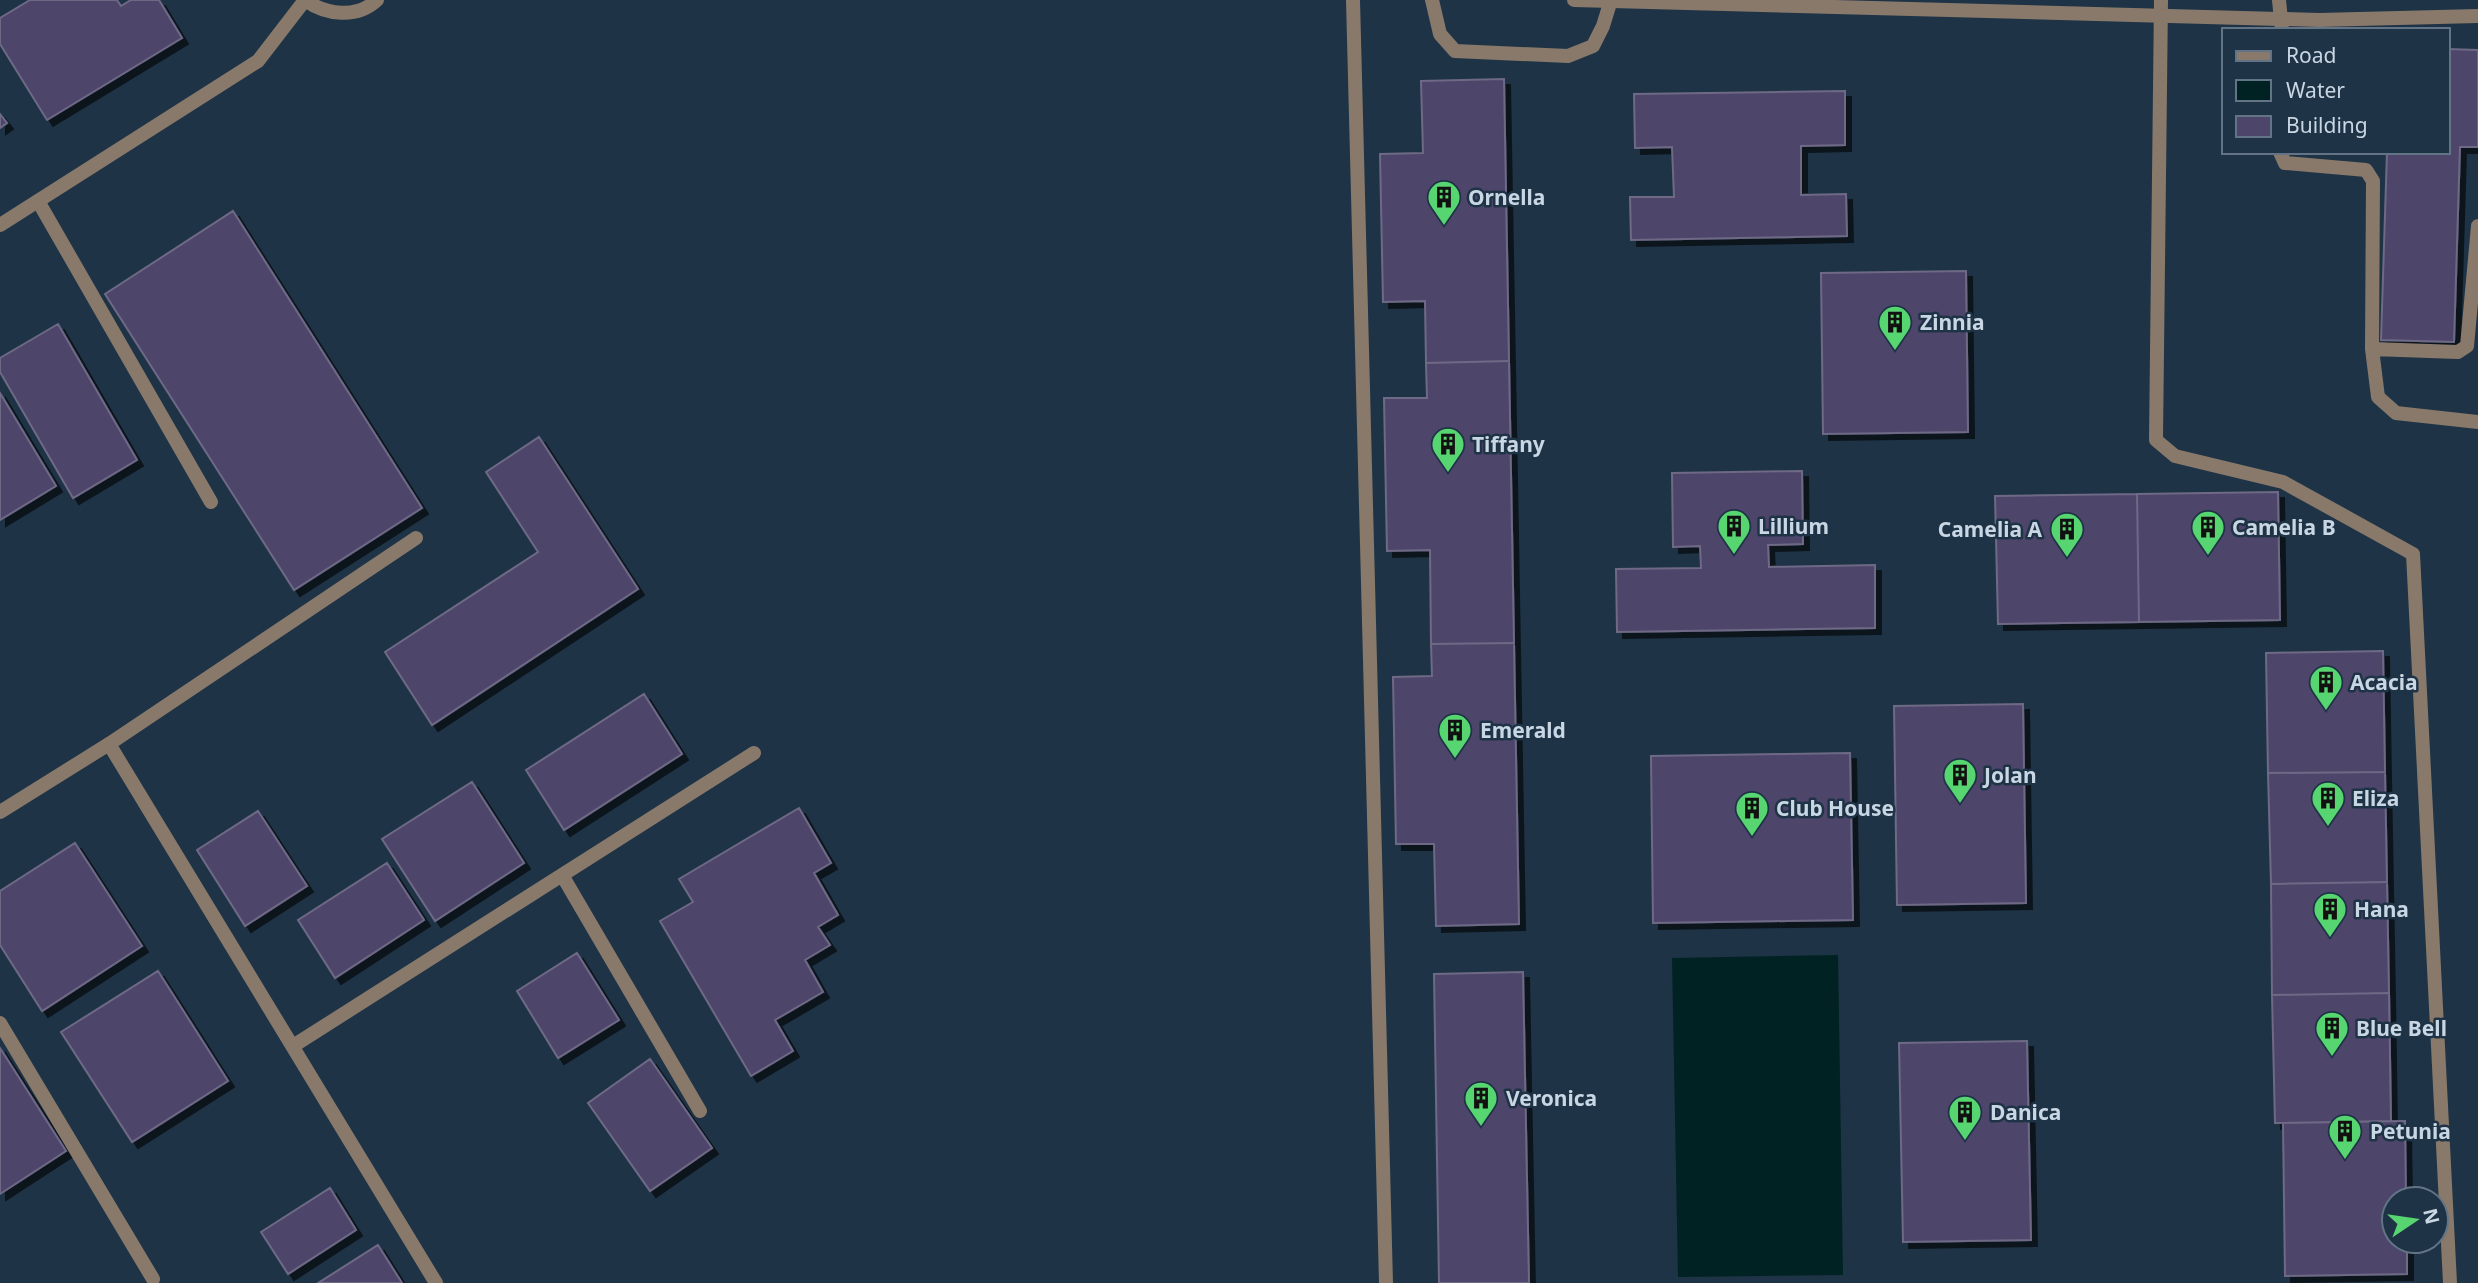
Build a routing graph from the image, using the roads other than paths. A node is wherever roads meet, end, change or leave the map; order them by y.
1 (305, 0) edge
2 (377, 0) edge
3 (1353, 0) edge
4 (1432, 0) edge
5 (1574, 0) edge
6 (2161, 0) edge
7 (2279, 0) edge
8 (1611, 1) edge
9 (1741, 3) edge
10 (2161, 16) junction
11 (2478, 16) edge
12 (2282, 24) edge
13 (2281, 154) edge
14 (38, 201) junction
15 (0, 225) edge
16 (2478, 226) edge
17 (2372, 349) junction
18 (2478, 422) edge
19 (211, 502) dead end
20 (416, 538) dead end
21 (109, 744) junction
22 (754, 752) dead end
23 (0, 811) edge
24 (562, 875) junction
25 (0, 1023) edge
26 (293, 1046) junction
27 (700, 1111) dead end
28 (153, 1279) dead end
29 (436, 1283) edge
30 (1386, 1283) edge
31 (2450, 1283) edge

1 - 2 street
1 - 14 street
3 - 30 street
4 - 8 street
5 - 8 street
6 - 10 street
7 - 12 street
8 - 9 street
9 - 10 street
10 - 12 street
10 - 31 street
11 - 12 street
13 - 17 street
14 - 15 street
14 - 19 street
16 - 17 street
17 - 18 street
20 - 21 street
21 - 23 street
21 - 26 street
22 - 24 street
24 - 26 street
24 - 27 street
25 - 28 street
26 - 29 street

